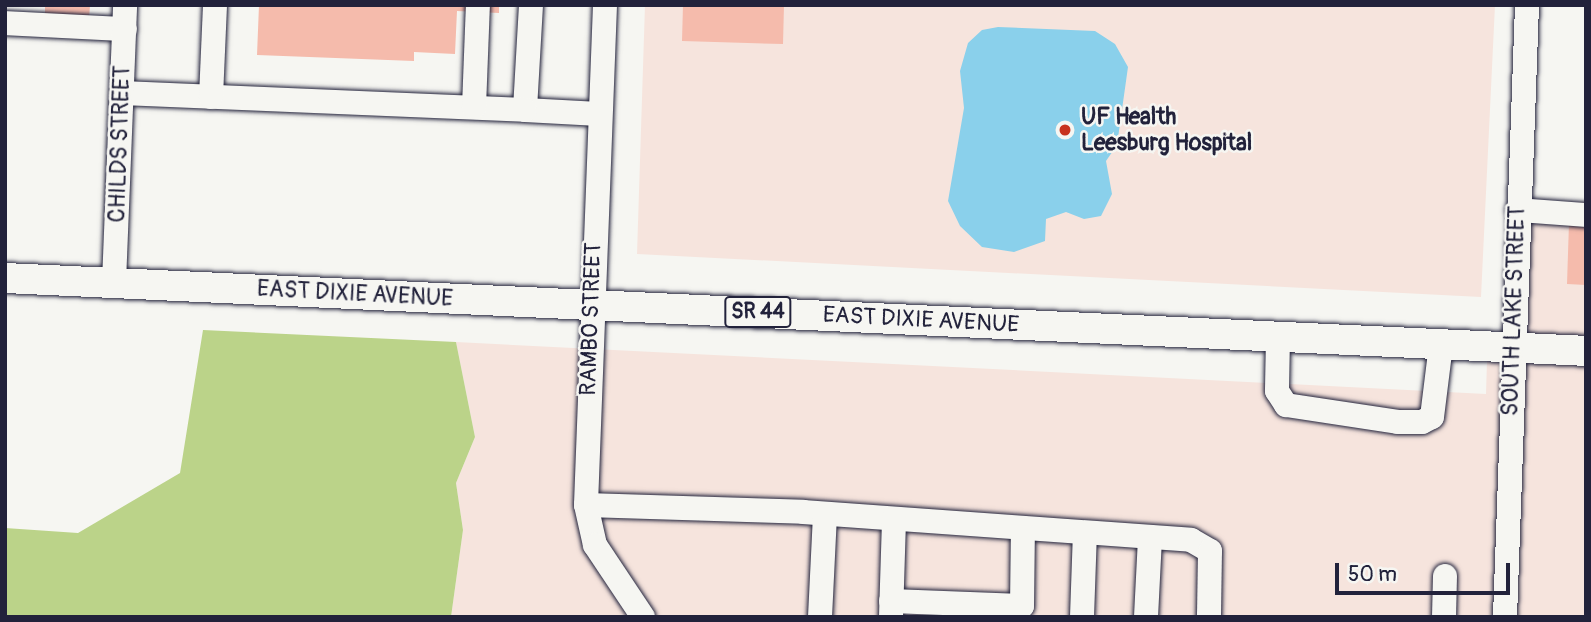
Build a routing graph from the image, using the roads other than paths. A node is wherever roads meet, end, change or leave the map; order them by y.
1 (215, 5) edge
2 (478, 5) edge
3 (531, 5) edge
4 (605, 5) edge
5 (1527, 5) edge
6 (125, 17) edge
7 (5, 23) edge
8 (122, 93) junction
9 (211, 97) junction
10 (474, 107) junction
11 (525, 110) junction
12 (599, 114) junction
13 (1518, 210) junction
14 (1586, 215) edge
15 (5, 278) edge
16 (114, 282) junction
17 (590, 304) junction
18 (1278, 337) junction
19 (1441, 345) junction
20 (1511, 348) junction
21 (1586, 351) edge
22 (586, 505) junction
23 (825, 514) junction
24 (894, 519) junction
25 (1023, 528) junction
26 (1085, 533) junction
27 (1150, 537) junction
28 (1445, 576) dead end
29 (891, 609) edge
30 (956, 610) edge
31 (1022, 611) edge
32 (643, 617) edge
33 (820, 617) edge
34 (1082, 617) edge
35 (1146, 617) edge
36 (1209, 617) edge
37 (1444, 617) edge
38 (1505, 617) edge

1 - 9 street
2 - 10 street
3 - 11 street
4 - 12 street, RAMBO STREET
5 - 13 street, SOUTH LAKE STREET
6 - 7 street
6 - 8 street, CHILDS STREET
8 - 9 street
8 - 16 street, CHILDS STREET
9 - 10 street
10 - 11 street
11 - 12 street
12 - 17 street, RAMBO STREET
13 - 14 street
13 - 20 street, SOUTH LAKE STREET
15 - 16 main road, EAST DIXIE AVENUE / SR 44
16 - 17 main road, EAST DIXIE AVENUE / SR 44
17 - 18 main road, EAST DIXIE AVENUE / SR 44
17 - 22 street, RAMBO STREET
18 - 19 main road, EAST DIXIE AVENUE / SR 44
18 - 19 street
19 - 20 main road, EAST DIXIE AVENUE / SR 44
20 - 21 main road, EAST DIXIE AVENUE / SR 44
20 - 38 street, SOUTH LAKE STREET
22 - 23 street
22 - 32 street, RAMBO STREET
23 - 24 street
23 - 33 street
24 - 25 street
24 - 29 street
25 - 26 street
25 - 31 street
26 - 27 street
26 - 34 street
27 - 35 street
27 - 36 street
28 - 37 street
29 - 30 street
30 - 31 street

